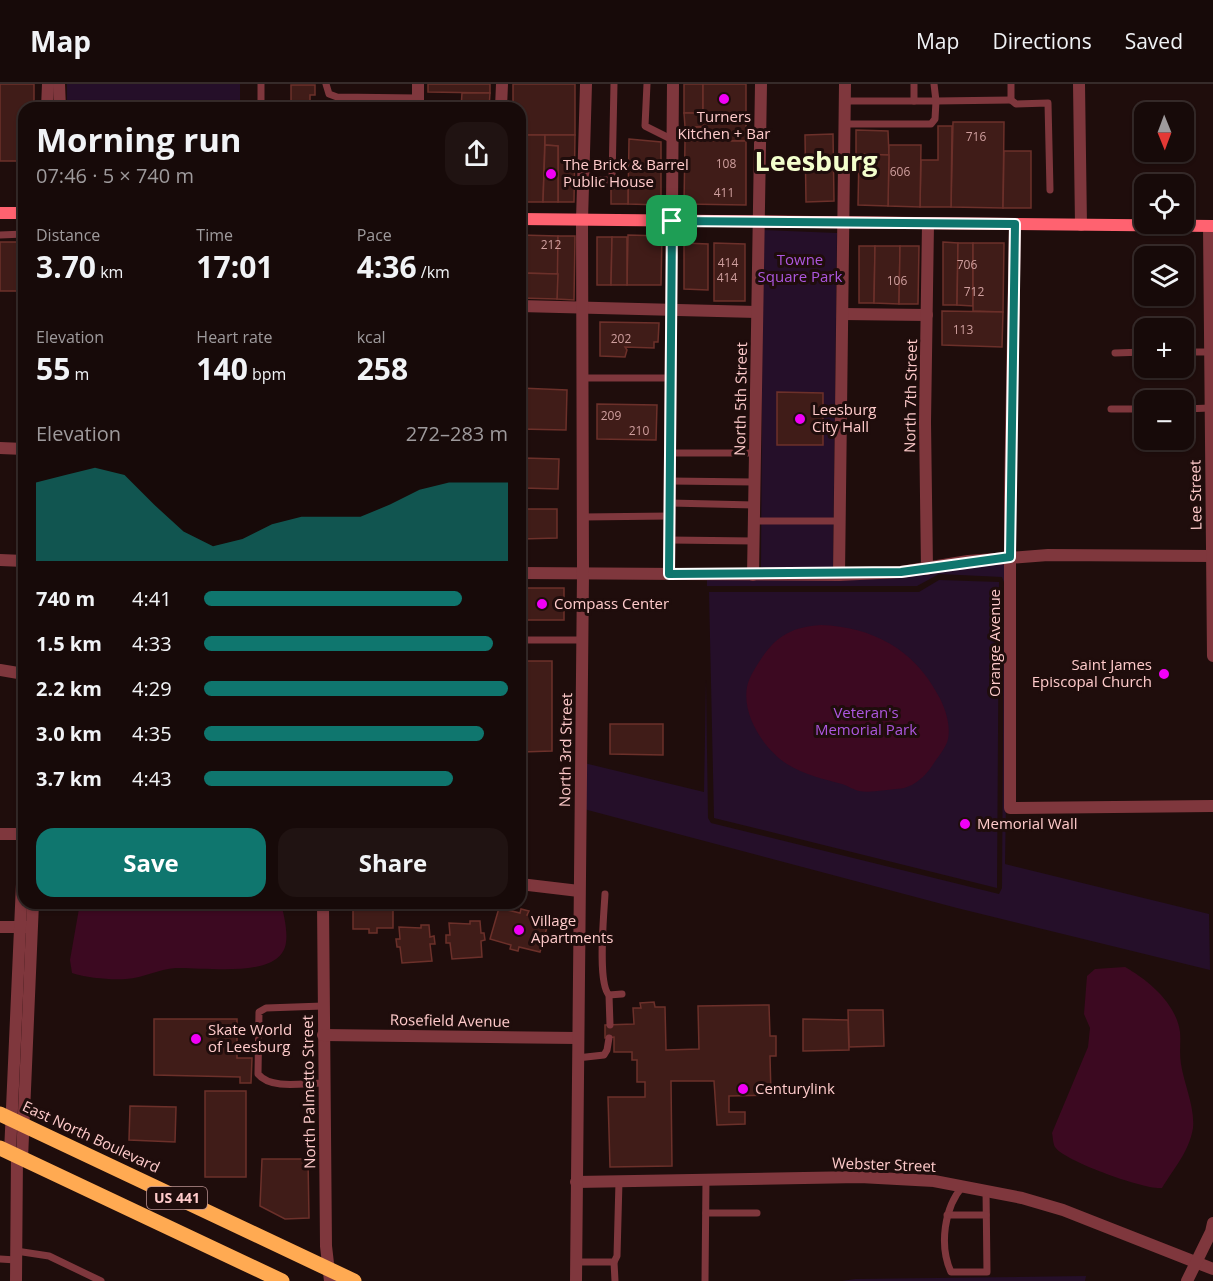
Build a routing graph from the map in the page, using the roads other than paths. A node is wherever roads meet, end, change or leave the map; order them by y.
1 (48, 84) edge
2 (60, 84) edge
3 (261, 84) edge
4 (326, 84) edge
5 (418, 84) edge
6 (502, 84) edge
7 (586, 84) edge
8 (614, 84) edge
9 (647, 84) edge
10 (673, 84) edge
11 (760, 84) edge
12 (845, 84) edge
13 (914, 84) edge
14 (934, 84) edge
15 (1011, 84) edge
16 (1079, 84) edge
17 (1011, 100) junction
18 (845, 101) junction
19 (914, 101) junction
20 (936, 101) junction
21 (47, 102) edge
22 (60, 102) edge
23 (261, 102) edge
24 (404, 102) edge
25 (418, 102) edge
26 (501, 102) edge
27 (845, 124) junction
28 (673, 140) junction
29 (583, 180) junction
30 (1050, 190) dead end
31 (0, 213) edge
32 (18, 213) edge
33 (526, 219) edge
34 (582, 220) junction
35 (672, 221) junction
36 (756, 222) junction
37 (844, 224) junction
38 (928, 224) junction
39 (1015, 224) junction
40 (1081, 225) junction
41 (1211, 226) edge
42 (18, 234) edge
43 (0, 235) edge
44 (526, 306) edge
45 (582, 308) junction
46 (672, 309) junction
47 (757, 312) junction
48 (843, 314) junction
49 (927, 315) junction
50 (1210, 351) junction
51 (1134, 352) edge
52 (1194, 352) edge
53 (1115, 353) dead end
54 (582, 378) junction
55 (670, 378) junction
56 (1111, 409) dead end
57 (1134, 409) edge
58 (1194, 409) edge
59 (1211, 411) edge
60 (0, 448) edge
61 (18, 449) edge
62 (670, 453) junction
63 (755, 453) junction
64 (670, 481) junction
65 (754, 482) junction
66 (670, 503) junction
67 (754, 505) junction
68 (670, 516) junction
69 (582, 517) junction
70 (840, 521) junction
71 (754, 522) junction
72 (669, 540) junction
73 (754, 541) junction
74 (1212, 556) edge
75 (1010, 557) junction
76 (0, 560) edge
77 (18, 561) edge
78 (927, 569) junction
79 (526, 573) edge
80 (583, 574) junction
81 (669, 574) junction
82 (753, 575) junction
83 (839, 575) junction
84 (526, 640) edge
85 (582, 640) junction
86 (1213, 656) edge
87 (0, 670) edge
88 (18, 674) edge
89 (1213, 806) edge
90 (0, 834) edge
91 (18, 836) edge
92 (526, 885) edge
93 (579, 891) junction
94 (605, 894) dead end
95 (26, 909) edge
96 (31, 909) edge
97 (323, 909) edge
98 (0, 927) edge
99 (26, 927) junction
100 (622, 994) dead end
101 (609, 995) junction
102 (323, 1006) junction
103 (610, 1025) dead end
104 (322, 1035) junction
105 (577, 1038) junction
106 (609, 1038) dead end
107 (577, 1058) junction
108 (323, 1083) junction
109 (12, 1120) edge
110 (12, 1154) edge
111 (706, 1179) junction
112 (619, 1181) junction
113 (576, 1182) junction
114 (963, 1186) junction
115 (986, 1190) junction
116 (706, 1213) junction
117 (757, 1213) dead end
118 (947, 1215) junction
119 (986, 1215) junction
120 (1213, 1223) edge
121 (16, 1256) junction
122 (0, 1259) edge
123 (576, 1262) junction
124 (614, 1262) junction
125 (1196, 1262) junction
126 (1213, 1269) edge
127 (330, 1275) edge
128 (16, 1281) edge
129 (101, 1281) edge
130 (282, 1281) edge
131 (354, 1281) edge
132 (576, 1281) edge
133 (615, 1281) edge
134 (705, 1281) edge
135 (1187, 1281) edge

1 - 21 street
2 - 22 street
3 - 23 lane
4 - 24 lane
5 - 25 street
6 - 26 street
7 - 29 street, North 3rd Street
8 - 29 lane
9 - 28 lane
10 - 28 street
11 - 36 street, North 5th Street
12 - 18 street
13 - 19 lane
14 - 20 lane
15 - 17 lane
16 - 40 street
17 - 20 lane
17 - 30 lane
18 - 19 lane
18 - 27 street
19 - 20 lane
20 - 27 lane
27 - 37 street
28 - 35 street
29 - 34 street, North 3rd Street
31 - 32 main road
33 - 34 main road
34 - 35 main road
34 - 45 street, North 3rd Street
35 - 36 main road
35 - 46 street
36 - 37 main road
36 - 47 street, North 5th Street
37 - 38 main road
37 - 48 street
38 - 39 main road
38 - 49 street, North 7th Street
39 - 40 main road
39 - 75 street, Orange Avenue
40 - 41 main road
41 - 50 street, Lee Street
42 - 43 lane
44 - 45 street
45 - 46 street
45 - 54 street, North 3rd Street
46 - 47 street
46 - 55 street
47 - 63 street, North 5th Street
48 - 49 street
48 - 70 street
49 - 78 street, North 7th Street
50 - 52 lane
50 - 59 street, Lee Street
51 - 53 lane
54 - 55 lane
54 - 69 street, North 3rd Street
55 - 62 street
56 - 57 lane
58 - 59 lane
59 - 74 street, Lee Street
60 - 61 street
62 - 63 lane
62 - 64 street
63 - 65 street, North 5th Street
64 - 65 lane
64 - 66 street
65 - 67 street, North 5th Street
66 - 67 lane
66 - 68 street
67 - 71 street, North 5th Street
68 - 69 lane
68 - 72 street
69 - 80 street, North 3rd Street
70 - 71 lane
70 - 83 street
71 - 73 street, North 5th Street
72 - 73 lane
72 - 81 street
73 - 82 street, North 5th Street
74 - 75 street
74 - 86 street, Lee Street
75 - 78 street
75 - 89 street, Orange Avenue
76 - 77 street
78 - 83 street
79 - 80 street
80 - 81 street
80 - 85 street, North 3rd Street
81 - 82 street
82 - 83 street
84 - 85 lane
85 - 93 street, North 3rd Street
87 - 88 street
90 - 91 street
92 - 93 street
93 - 105 street, North 3rd Street
94 - 101 lane
95 - 99 street
96 - 99 street
97 - 102 street, North Palmetto Street
98 - 99 street
99 - 109 street
100 - 101 lane
101 - 103 lane
102 - 104 street, North Palmetto Street
102 - 108 lane
104 - 105 street, Rosefield Avenue
104 - 108 street, North Palmetto Street
105 - 107 street, North 3rd Street
106 - 107 lane
107 - 113 street, North 3rd Street
108 - 127 street, North Palmetto Street
109 - 110 street
109 - 127 main road, East North Boulevard / US 441
110 - 121 street
110 - 130 main road, US 441
111 - 112 street, Webster Street
111 - 114 street, Webster Street
111 - 116 lane
112 - 113 street, Webster Street
112 - 124 lane
113 - 123 street, North 3rd Street
114 - 115 street, Webster Street
114 - 118 lane
115 - 119 lane
115 - 125 street, Webster Street
116 - 117 lane
116 - 134 lane
118 - 119 lane
118 - 119 lane
120 - 125 street
121 - 122 lane
121 - 128 street
121 - 129 lane
123 - 124 lane
123 - 132 street, North 3rd Street
124 - 133 lane
125 - 126 street, Webster Street
125 - 135 street
127 - 131 main road, US 441

